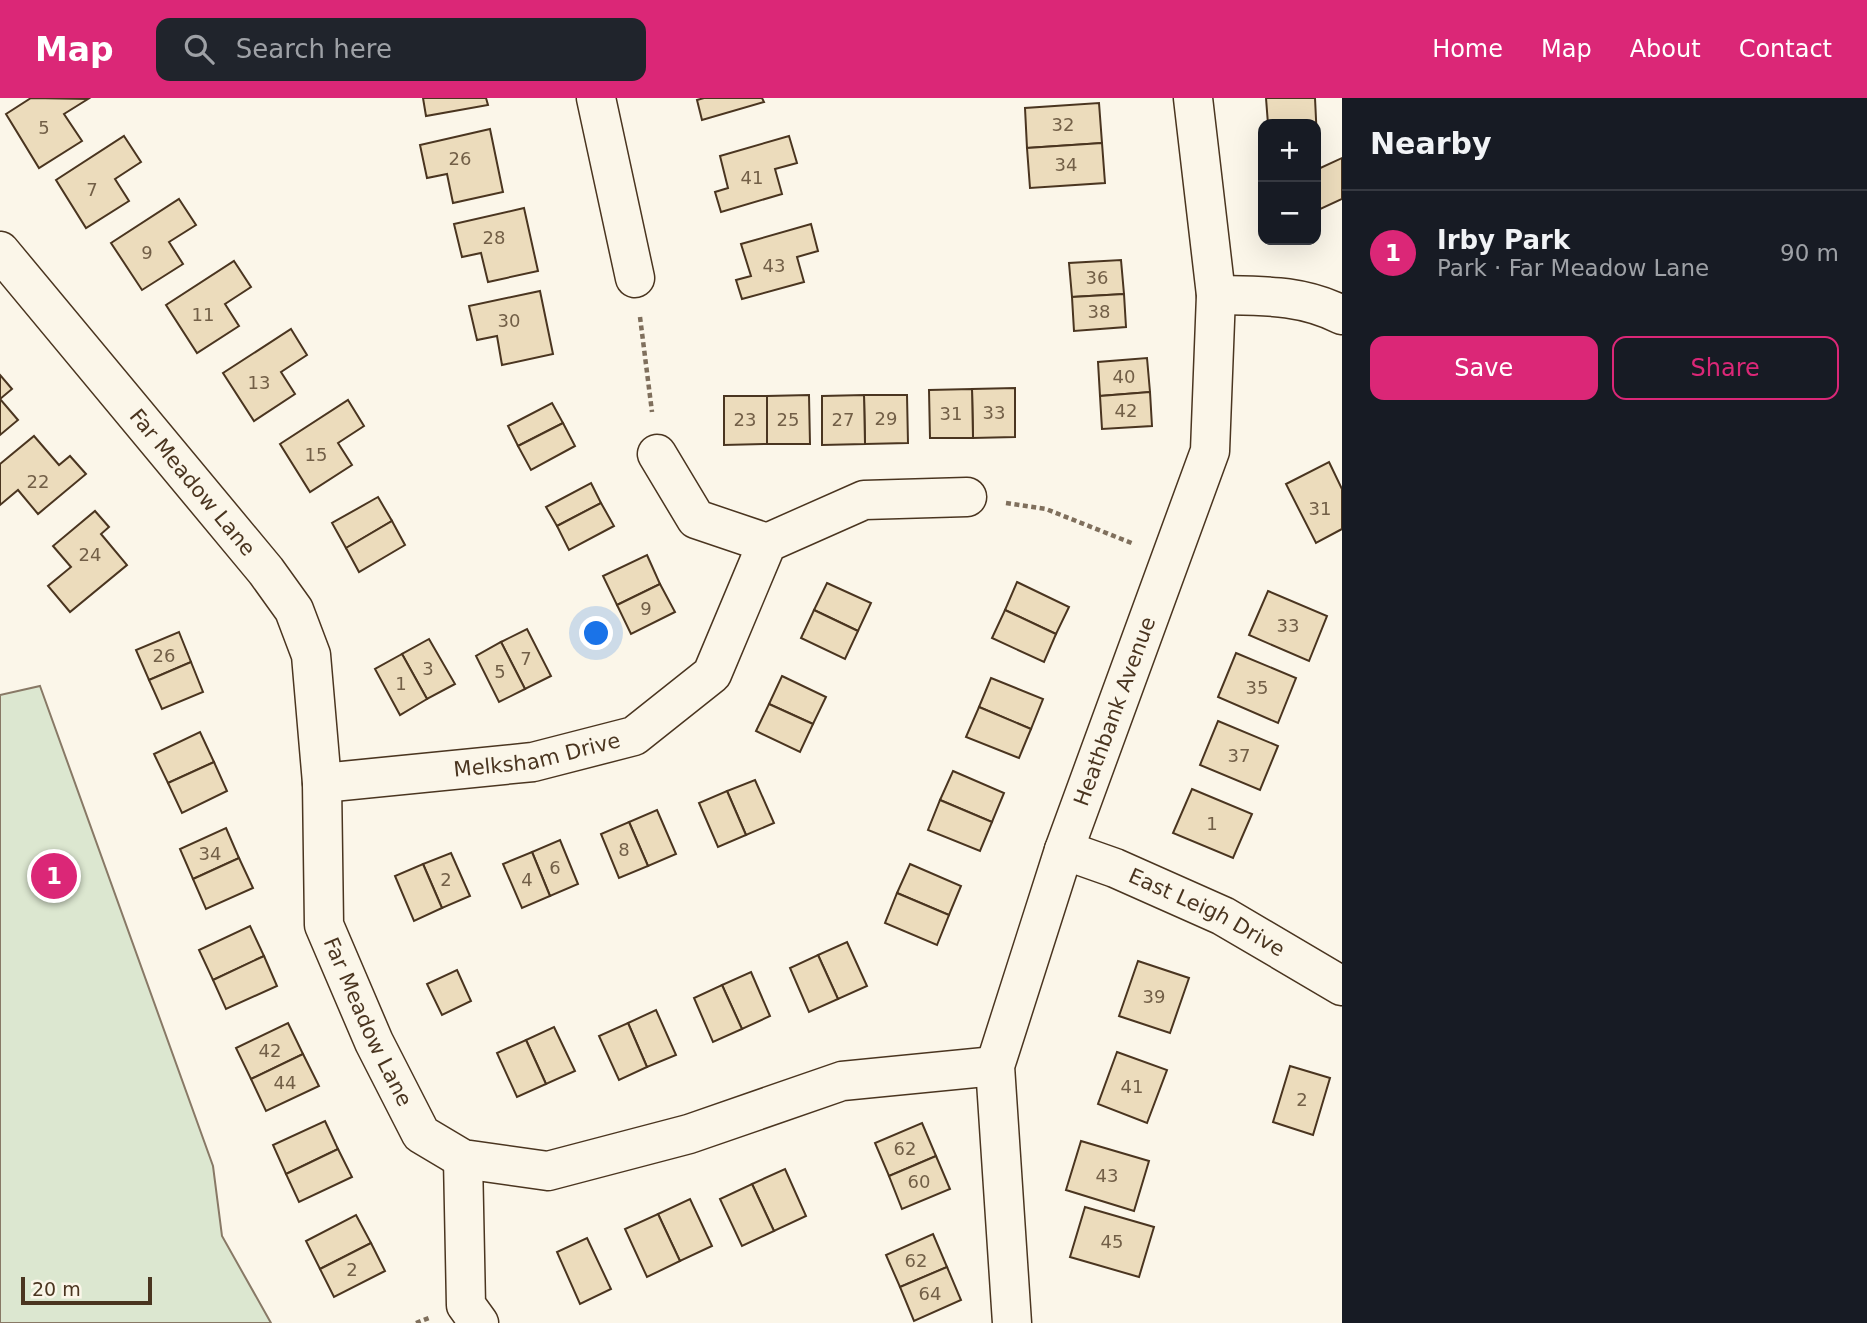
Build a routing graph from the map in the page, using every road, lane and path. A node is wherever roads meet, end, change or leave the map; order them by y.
1 (596, 98) edge
2 (1194, 98) edge
3 (0, 251) edge
4 (635, 278) joint
5 (1216, 295) junction
6 (1342, 315) edge
7 (657, 454) joint
8 (967, 497) joint
9 (766, 543) junction
10 (1169, 559) junction
11 (323, 783) junction
12 (1064, 850) junction
13 (1342, 986) edge
14 (995, 1066) junction
15 (463, 1159) junction
16 (479, 1323) edge
17 (1012, 1323) edge

1 - 4 street
2 - 5 street, Heathbank Avenue
3 - 11 street, Far Meadow Lane
4 - 7 path
5 - 6 street
5 - 10 street, Heathbank Avenue
7 - 9 street
8 - 9 street
8 - 10 path
9 - 11 street, Melksham Drive
10 - 12 street, Heathbank Avenue
11 - 15 street, Far Meadow Lane
12 - 13 street, East Leigh Drive
12 - 14 street, Heathbank Avenue
14 - 15 street, Far Meadow Lane
14 - 17 street, Heathbank Avenue
15 - 16 street

